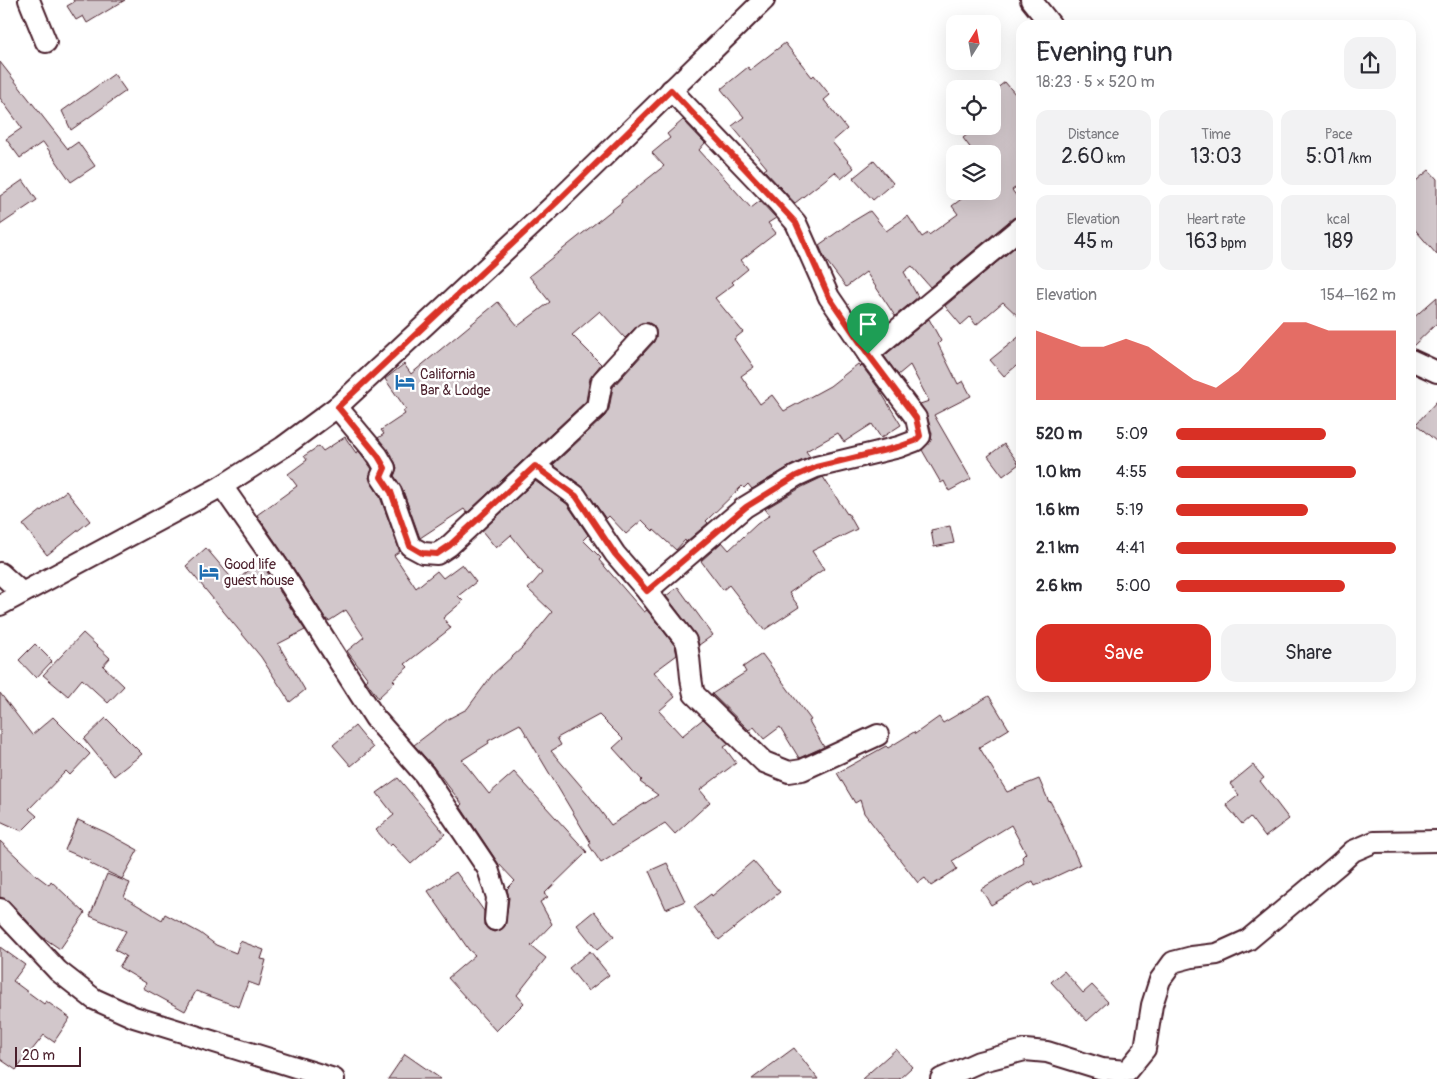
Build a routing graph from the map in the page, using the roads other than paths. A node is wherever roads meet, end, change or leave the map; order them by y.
1 (29, 0) edge
2 (764, 0) edge
3 (1031, 0) edge
4 (1047, 20) edge
5 (46, 42) dead end
6 (671, 90) junction
7 (1016, 231) edge
8 (645, 334) dead end
9 (868, 354) junction
10 (1416, 362) edge
11 (1437, 372) edge
12 (338, 407) junction
13 (535, 466) junction
14 (222, 486) junction
15 (0, 573) edge
16 (647, 591) junction
17 (22, 593) junction
18 (0, 605) edge
19 (878, 735) dead end
20 (1437, 841) edge
21 (0, 909) edge
22 (494, 920) dead end
23 (334, 1079) edge
24 (941, 1079) edge

1 - 5 street
2 - 6 street
3 - 4 street
6 - 9 street
6 - 12 street
7 - 9 street
8 - 13 street
9 - 16 street
10 - 11 street
12 - 13 street
12 - 14 street
13 - 16 street
14 - 17 street
14 - 22 street
15 - 17 street
16 - 19 street
17 - 18 street
20 - 24 street
21 - 23 street

